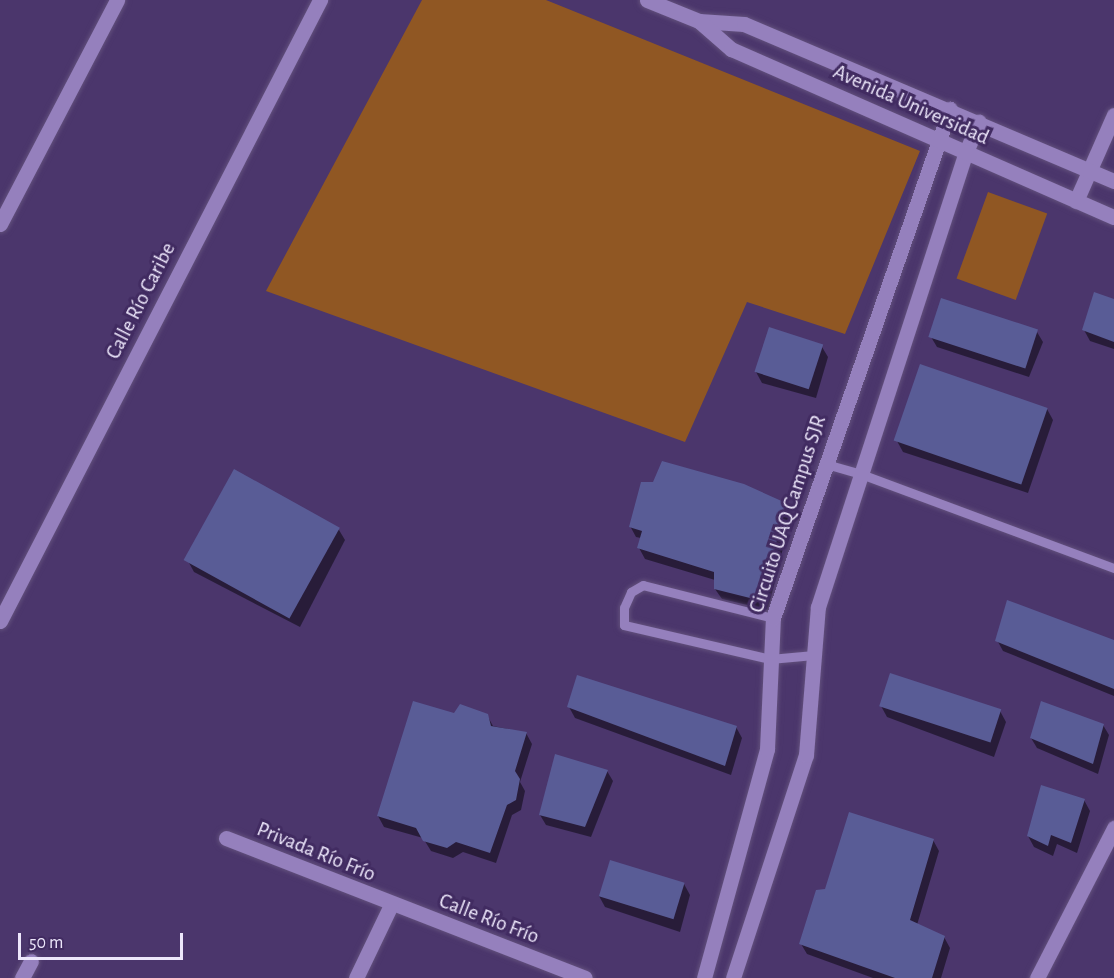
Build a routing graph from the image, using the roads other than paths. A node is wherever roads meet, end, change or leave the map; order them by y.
1 (117, 0) edge
2 (320, 0) edge
3 (647, 0) edge
4 (672, 5) edge
5 (699, 21) junction
6 (950, 109) junction
7 (1114, 115) edge
8 (979, 122) junction
9 (938, 140) junction
10 (966, 152) junction
11 (1088, 169) junction
12 (1114, 181) edge
13 (1076, 201) junction
14 (1114, 217) edge
15 (0, 224) edge
16 (826, 464) junction
17 (861, 474) junction
18 (1114, 568) edge
19 (773, 618) junction
20 (0, 621) edge
21 (814, 655) junction
22 (770, 659) junction
23 (1112, 837) edge
24 (226, 838) dead end
25 (391, 904) junction
26 (31, 961) dead end
27 (576, 976) edge
28 (22, 978) edge
29 (356, 978) edge
30 (704, 978) edge
31 (733, 978) edge
32 (1037, 978) edge

1 - 15 street
2 - 20 street, Calle Río Caribe
3 - 4 street, Avenida Universidad
4 - 5 street, Avenida Universidad
5 - 6 street, Avenida Universidad
5 - 9 street, Avenida Universidad
6 - 8 street, Avenida Universidad
6 - 9 street, Circuito UAQ Campus SJR
7 - 11 street
8 - 10 street
8 - 11 street, Avenida Universidad
9 - 10 street, Avenida Universidad
9 - 16 street, Circuito UAQ Campus SJR
10 - 13 street, Avenida Universidad
10 - 17 street
11 - 12 street, Avenida Universidad
11 - 13 street
13 - 14 street, Avenida Universidad
16 - 17 lane
16 - 19 street, Circuito UAQ Campus SJR
17 - 18 lane
17 - 21 street
19 - 22 street, Circuito UAQ Campus SJR
19 - 22 lane
21 - 22 lane
21 - 31 street
22 - 30 street, Circuito UAQ Campus SJR
23 - 32 street
24 - 25 street, Privada Río Frío
25 - 27 street, Calle Río Frío
25 - 29 street
26 - 28 street

